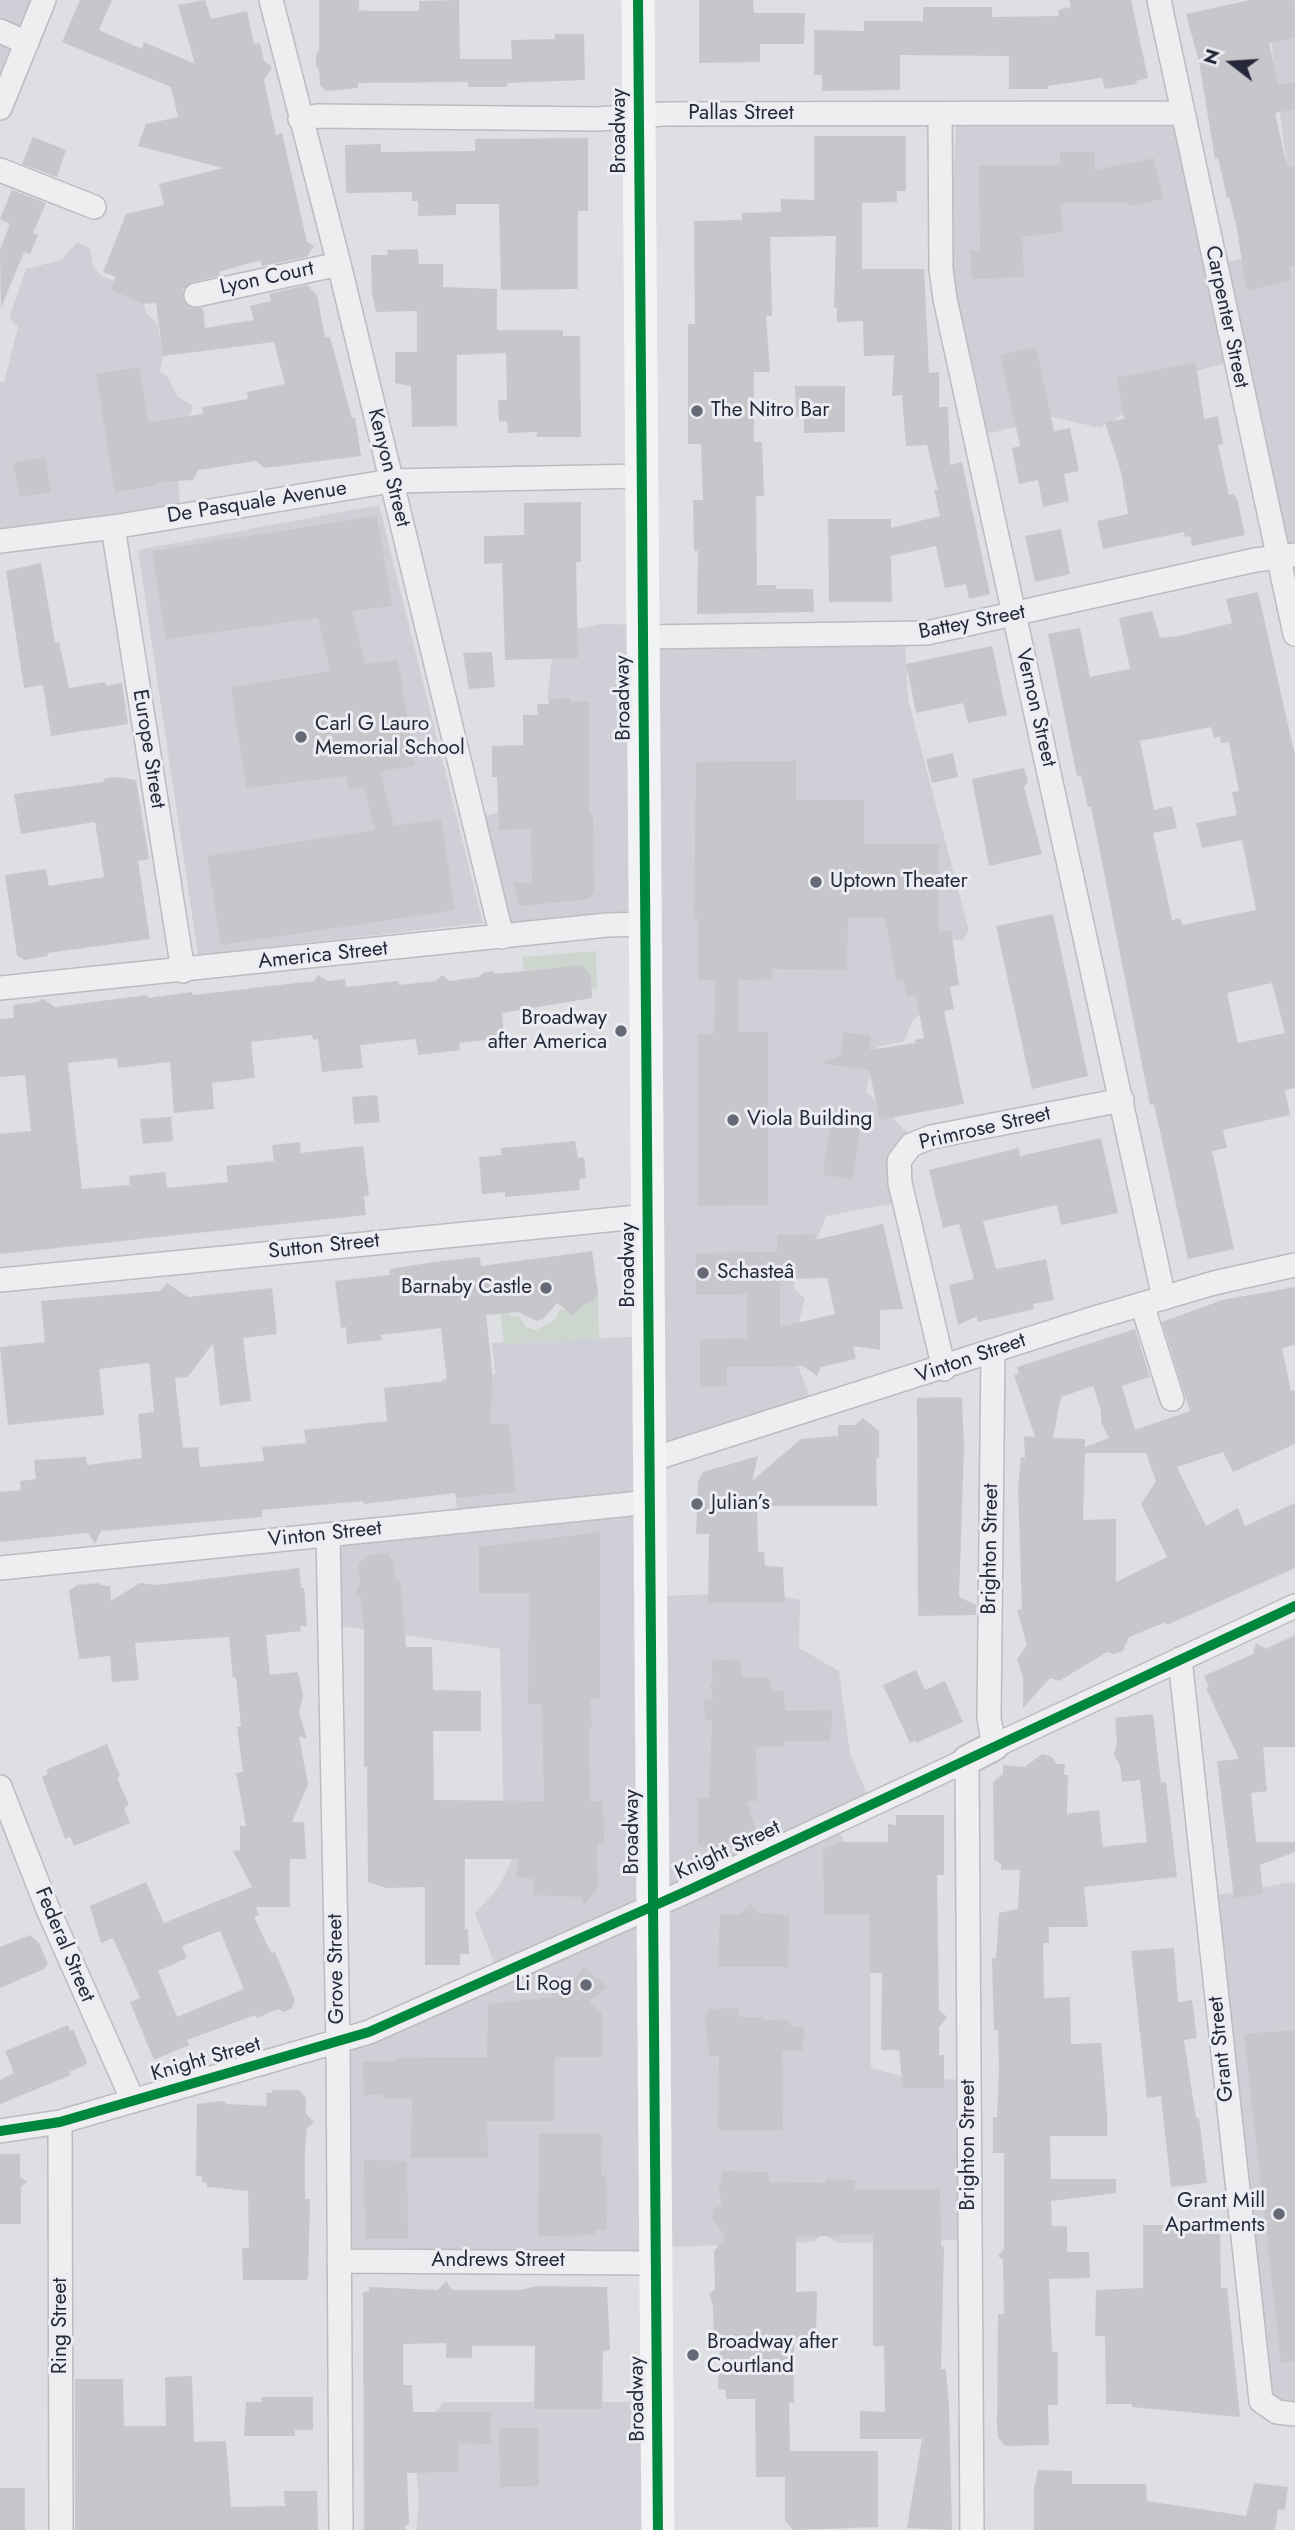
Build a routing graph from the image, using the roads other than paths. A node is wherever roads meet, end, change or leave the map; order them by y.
1 (44, 0) edge
2 (271, 0) edge
3 (638, 0) edge
4 (1159, 0) edge
5 (0, 31) edge
6 (27, 43) junction
7 (0, 108) edge
8 (1182, 113) junction
9 (940, 115) junction
10 (639, 117) junction
11 (300, 119) junction
12 (0, 170) edge
13 (94, 207) dead end
14 (339, 264) junction
15 (196, 295) dead end
16 (642, 476) junction
17 (391, 481) junction
18 (113, 527) junction
19 (0, 541) edge
20 (1287, 555) edge
21 (1014, 615) junction
22 (1295, 634) edge
23 (643, 637) junction
24 (646, 924) junction
25 (502, 937) junction
26 (183, 971) junction
27 (0, 988) edge
28 (1122, 1100) junction
29 (648, 1216) junction
30 (1295, 1265) edge
31 (0, 1280) edge
32 (1153, 1301) junction
33 (993, 1350) junction
34 (944, 1368) junction
35 (1172, 1399) dead end
36 (650, 1460) junction
37 (650, 1502) junction
38 (328, 1535) junction
39 (0, 1568) edge
40 (1295, 1606) edge
41 (1180, 1659) junction
42 (994, 1746) junction
43 (967, 1760) junction
44 (0, 1787) edge
45 (653, 1907) junction
46 (338, 2043) junction
47 (132, 2101) junction
48 (60, 2122) junction
49 (0, 2131) edge
50 (339, 2261) junction
51 (656, 2263) junction
52 (1295, 2414) edge
53 (61, 2530) edge
54 (341, 2530) edge
55 (658, 2530) edge
56 (972, 2530) edge

1 - 6 street
2 - 11 street, Kenyon Street
3 - 10 main road, Broadway
4 - 8 street, Carpenter Street
5 - 6 street
6 - 7 street
8 - 9 street, Pallas Street
8 - 20 street, Carpenter Street
9 - 10 street, Pallas Street
9 - 21 street, Vernon Street
10 - 11 street, Pallas Street
10 - 16 main road, Broadway
11 - 14 street, Kenyon Street
12 - 13 street
14 - 15 street, Lyon Court
14 - 17 street, Kenyon Street
16 - 17 street, De Pasquale Avenue
16 - 23 main road, Broadway
17 - 18 street, De Pasquale Avenue
17 - 25 street, Kenyon Street
18 - 19 street, De Pasquale Avenue
18 - 26 street, Europe Street
20 - 21 street, Battey Street
20 - 22 street, Carpenter Street
21 - 23 street, Battey Street
21 - 28 street, Vernon Street
23 - 24 main road, Broadway
24 - 25 street, America Street
24 - 29 main road, Broadway
25 - 26 street, America Street
26 - 27 street, America Street
28 - 32 street, Vernon Street
28 - 34 street, Primrose Street
29 - 31 street, Sutton Street
29 - 36 main road, Broadway
30 - 32 street, Vinton Street
32 - 33 street, Vinton Street
32 - 35 street, Vernon Street
33 - 34 street, Vinton Street
33 - 42 street, Brighton Street
34 - 36 street, Vinton Street
36 - 37 main road, Broadway
37 - 38 street, Vinton Street
37 - 45 main road, Broadway
38 - 39 street, Vinton Street
38 - 46 street, Grove Street
40 - 41 street, Knight Street
41 - 42 street, Knight Street
41 - 52 street, Grant Street
42 - 43 street, Knight Street
43 - 45 street, Knight Street
43 - 56 street, Brighton Street
44 - 47 street, Federal Street
45 - 46 street, Knight Street
45 - 51 main road, Broadway
46 - 47 street, Knight Street
46 - 50 street, Grove Street
47 - 48 street, Knight Street
48 - 49 street, Knight Street
48 - 53 street, Ring Street
50 - 51 street, Andrews Street
50 - 54 street, Grove Street
51 - 55 main road, Broadway

